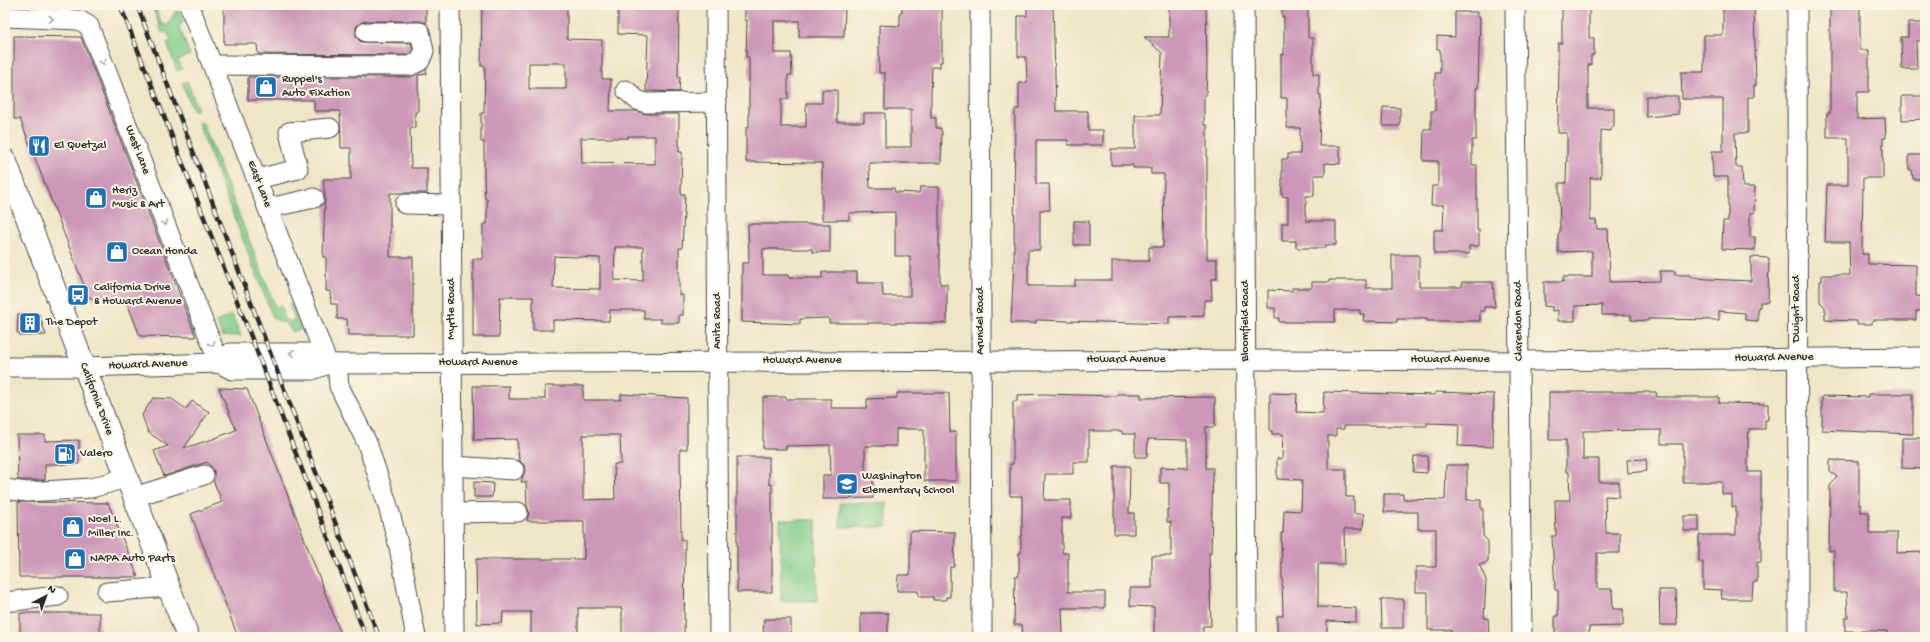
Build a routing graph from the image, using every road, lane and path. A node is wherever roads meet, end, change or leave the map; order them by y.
1 (189, 5) edge
2 (450, 5) edge
3 (716, 5) edge
4 (980, 5) edge
5 (1244, 5) edge
6 (1515, 5) edge
7 (1796, 5) edge
8 (5, 17) edge
9 (366, 32) dead end
10 (213, 65) junction
11 (626, 90) dead end
12 (717, 102) junction
13 (330, 128) dead end
14 (5, 160) edge
15 (258, 179) junction
16 (314, 198) dead end
17 (405, 204) dead end
18 (451, 205) junction
19 (269, 208) junction
20 (1798, 357) junction
21 (1925, 357) edge
22 (1246, 360) junction
23 (981, 361) junction
24 (1519, 361) junction
25 (719, 362) junction
26 (219, 363) junction
27 (333, 364) junction
28 (452, 364) junction
29 (5, 367) edge
30 (83, 367) junction
31 (453, 466) junction
32 (514, 470) dead end
33 (204, 475) dead end
34 (130, 488) junction
35 (5, 489) edge
36 (518, 512) dead end
37 (453, 513) junction
38 (168, 587) junction
39 (106, 592) dead end
40 (58, 596) dead end
41 (5, 602) edge
42 (188, 637) edge
43 (416, 637) edge
44 (454, 637) edge
45 (719, 637) edge
46 (982, 637) edge
47 (1247, 637) edge
48 (1522, 637) edge
49 (1798, 637) edge

1 - 10 street, East Lane
2 - 18 street, Myrtle Road
3 - 12 street, Anita Road
4 - 23 street, Arundel Road
5 - 22 street, Bloomfield Road
6 - 24 street, Clarendon Road
7 - 20 street, Dwight Road
8 -> 26 street, West Lane
9 - 10 street
10 - 15 street, East Lane
11 - 12 street
12 - 25 street, Anita Road
13 - 15 street
14 - 30 main road, California Drive
15 - 19 street, East Lane
16 - 19 street
17 - 18 street
18 - 28 street, Myrtle Road
19 - 27 street, East Lane
20 - 21 street, Howard Avenue
20 - 24 street, Howard Avenue
20 - 49 street, Dwight Road
22 - 23 street, Howard Avenue
22 - 24 street, Howard Avenue
22 - 47 street, Bloomfield Road
23 - 25 street, Howard Avenue
23 - 46 street, Arundel Road
24 - 48 street, Clarendon Road
25 - 28 street, Howard Avenue
25 - 45 street, Anita Road
26 - 27 street
26 - 30 street, Howard Avenue
27 - 28 street, Howard Avenue
27 - 43 street, East Lane
28 - 31 street, Myrtle Road
29 - 30 street, Howard Avenue
30 - 34 main road, California Drive
31 - 32 street
31 - 37 street, Myrtle Road
33 - 34 street
34 - 35 street
34 - 38 main road, California Drive
36 - 37 street
37 - 44 street, Myrtle Road
38 - 39 street
38 - 42 main road, California Drive
40 - 41 street

